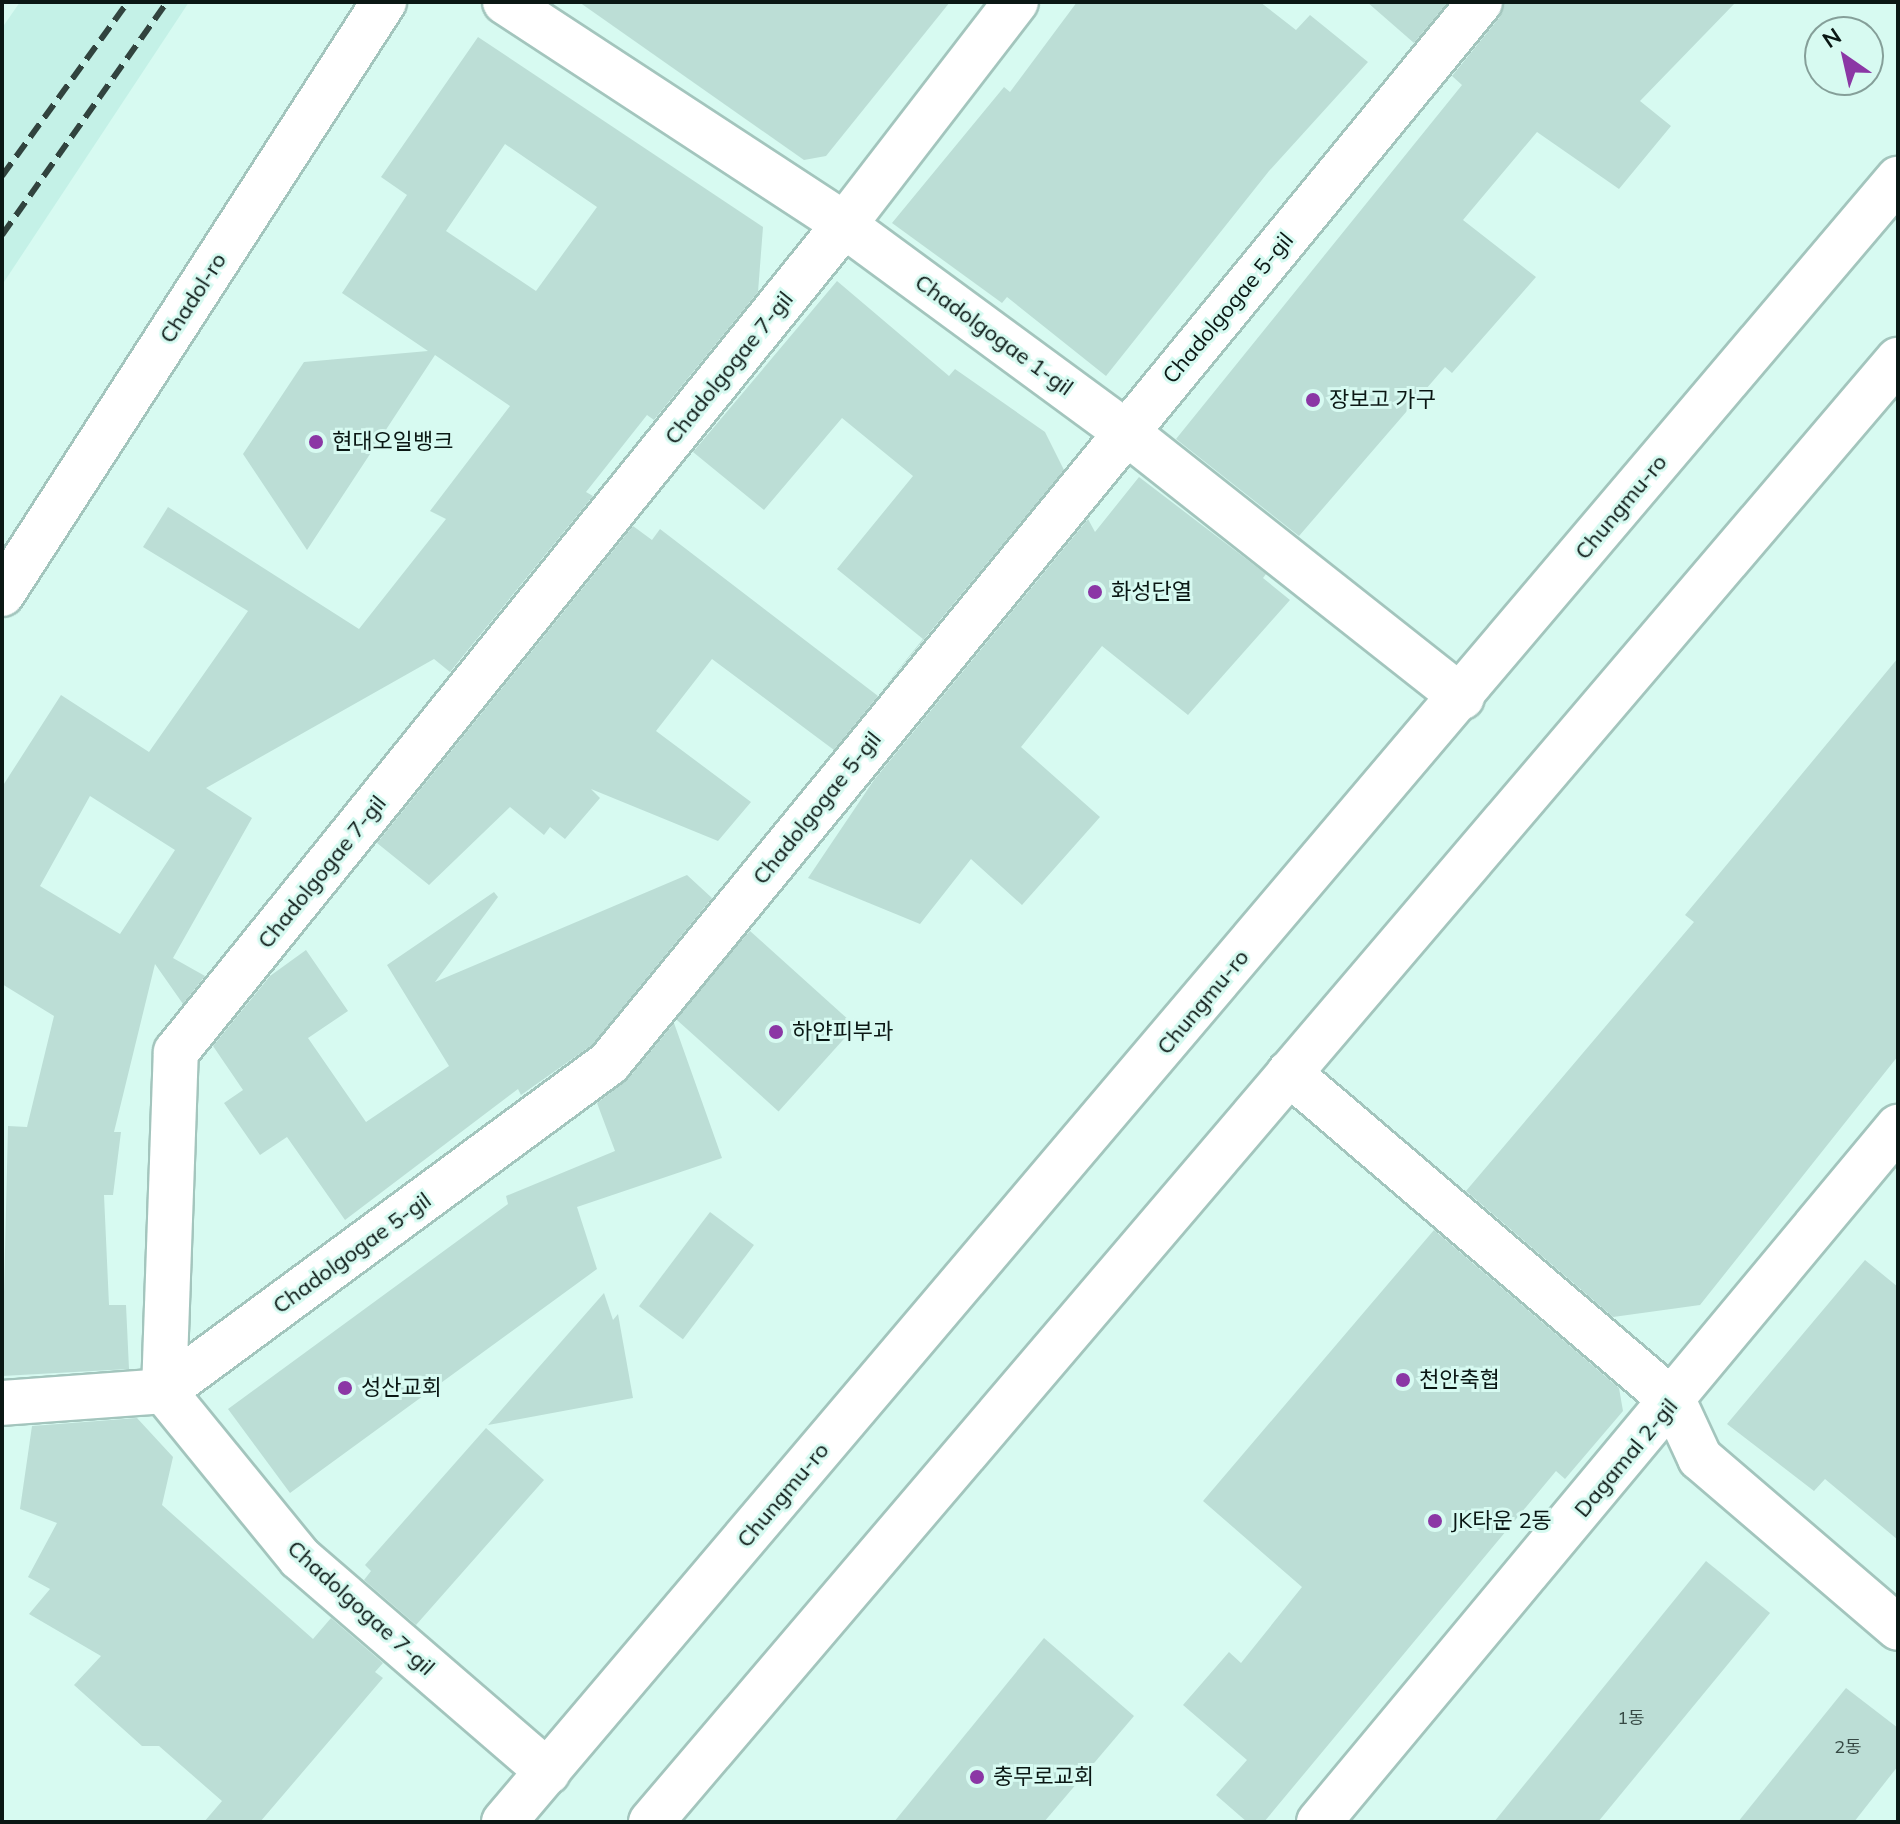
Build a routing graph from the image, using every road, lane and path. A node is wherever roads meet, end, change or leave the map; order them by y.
1 (384, 2) edge
2 (505, 2) edge
3 (1016, 2) edge
4 (1480, 2) edge
5 (1898, 179) edge
6 (844, 225) junction
7 (1898, 360) edge
8 (1126, 432) junction
9 (2, 594) edge
10 (1462, 697) junction
11 (1289, 1073) junction
12 (1898, 1127) edge
13 (164, 1391) junction
14 (1674, 1402) junction
15 (2, 1403) edge
16 (1898, 1628) edge
17 (548, 1772) junction
18 (504, 1822) edge
19 (651, 1822) edge
20 (1319, 1822) edge

1 - 9 street, Chadol-ro
2 - 6 street, Chadolgogae 1-gil
3 - 6 street, Chadolgogae 7-gil
4 - 8 street, Chadolgogae 5-gil
5 - 10 street, Chungmu-ro
6 - 8 street, Chadolgogae 1-gil
6 - 13 street, Chadolgogae 7-gil
7 - 11 street
8 - 10 street, Chadolgogae 1-gil
8 - 13 street, Chadolgogae 5-gil
10 - 17 street, Chungmu-ro
11 - 14 street
11 - 19 street
12 - 14 street, Dagamal 2-gil
13 - 15 street
13 - 17 street, Chadolgogae 7-gil
14 - 16 street
14 - 20 street, Dagamal 2-gil
17 - 18 street, Chungmu-ro

